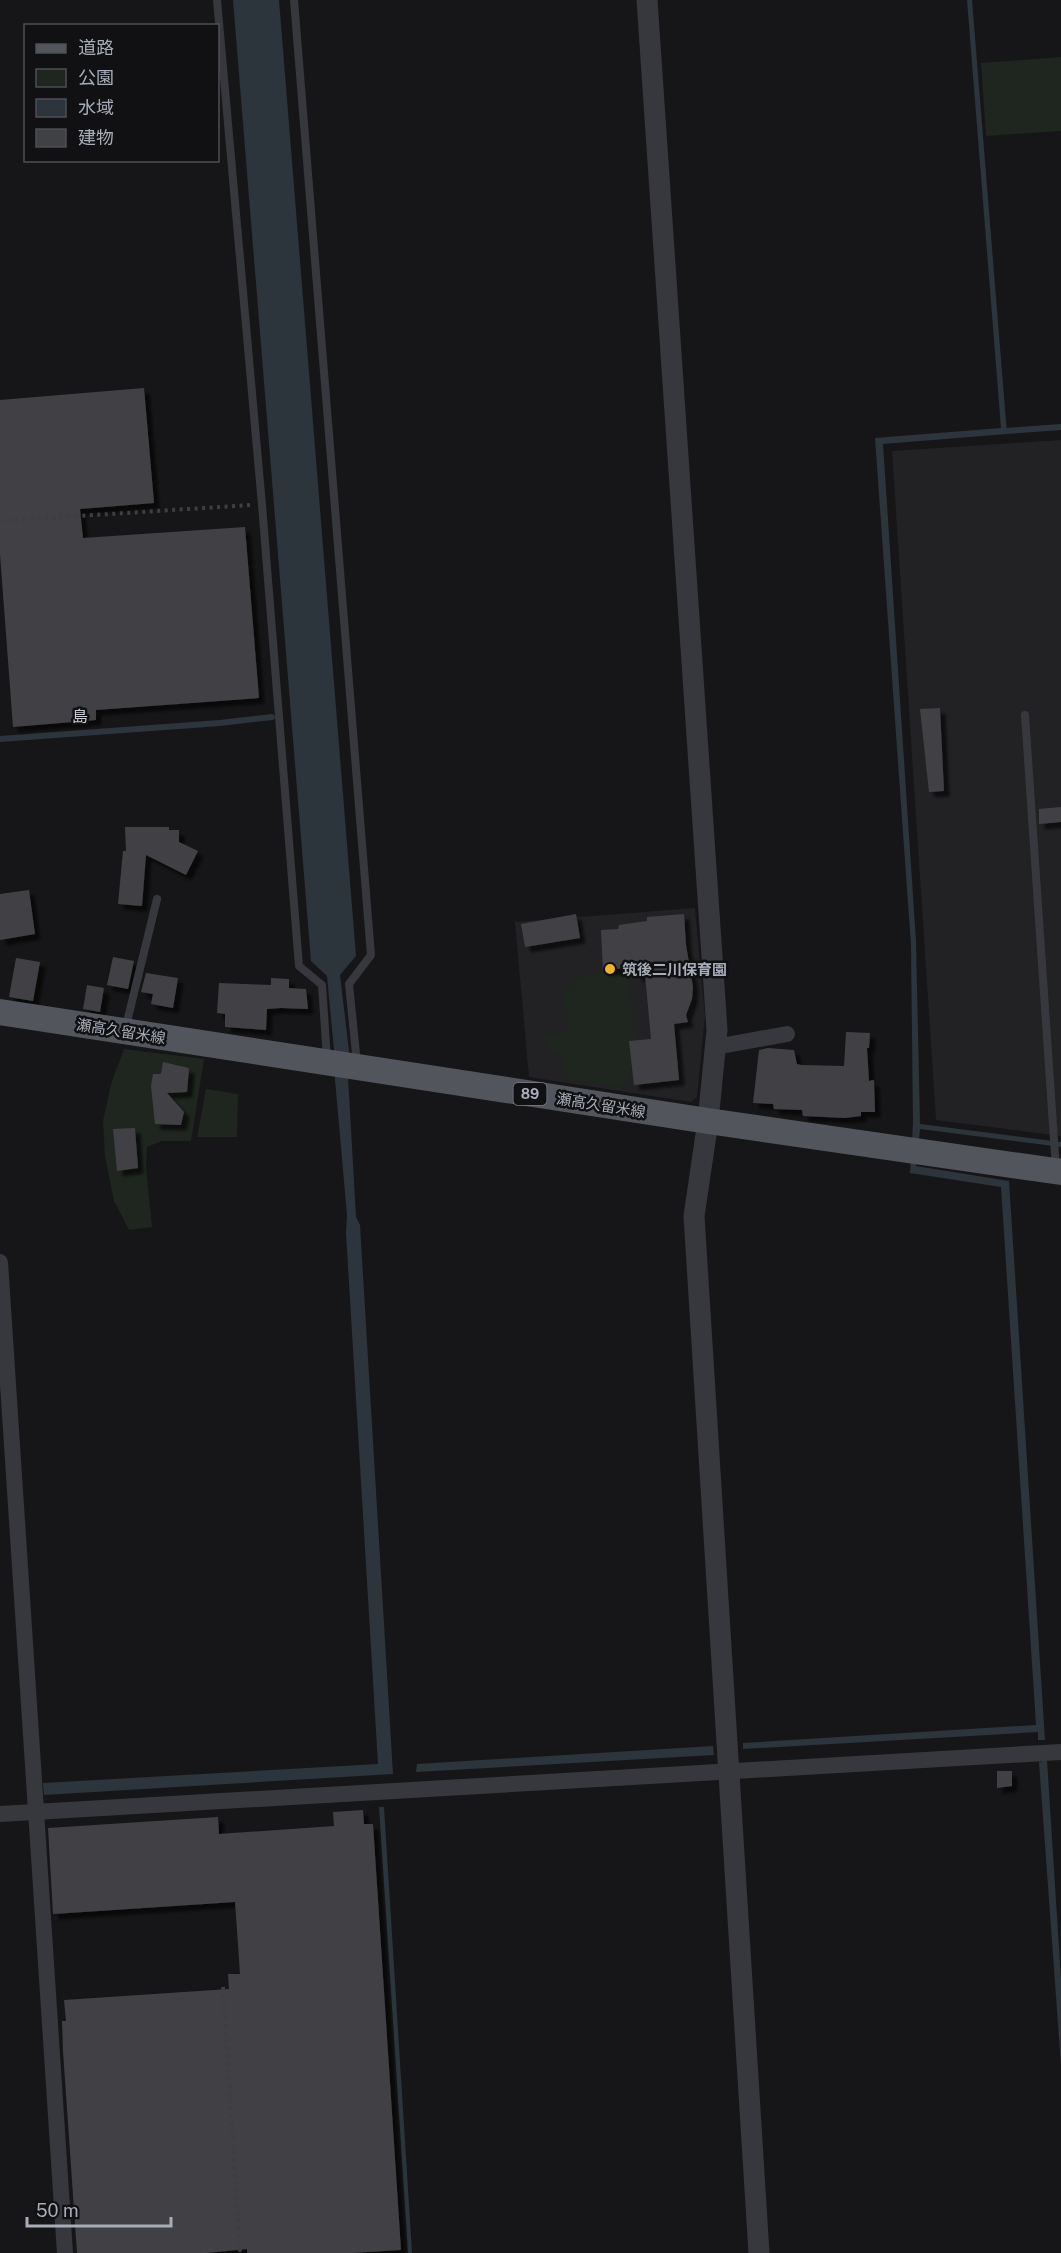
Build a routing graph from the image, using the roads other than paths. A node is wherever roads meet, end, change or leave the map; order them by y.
1 (217, 0) edge
2 (294, 0) edge
3 (647, 0) edge
4 (1025, 715) dead end
5 (157, 899) dead end
6 (0, 1012) edge
7 (125, 1032) junction
8 (787, 1034) dead end
9 (715, 1047) junction
10 (327, 1063) junction
11 (357, 1068) junction
12 (708, 1121) junction
13 (1058, 1166) edge
14 (0, 1262) edge
15 (1061, 1752) edge
16 (729, 1770) junction
17 (35, 1812) junction
18 (0, 1814) edge
19 (65, 2253) edge
20 (759, 2253) edge

1 - 10 lane
2 - 11 lane
3 - 9 street
4 - 13 lane
5 - 7 lane
6 - 7 main road, 瀬高久留米線 / 89
7 - 10 main road, 瀬高久留米線 / 89
8 - 9 street
9 - 12 street
10 - 11 main road, 瀬高久留米線 / 89
11 - 12 main road, 瀬高久留米線 / 89
12 - 13 main road, 瀬高久留米線 / 89
12 - 16 street
14 - 17 street
15 - 16 street
16 - 17 street
16 - 20 street
17 - 18 street
17 - 19 street

